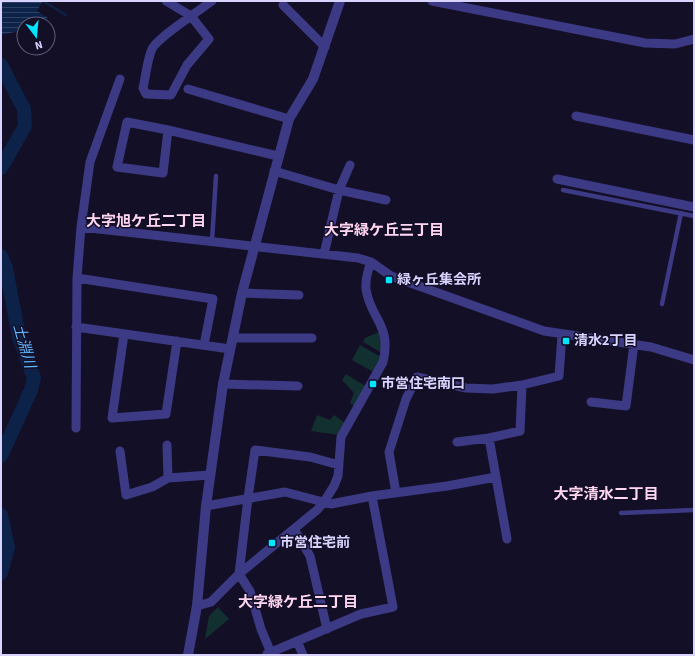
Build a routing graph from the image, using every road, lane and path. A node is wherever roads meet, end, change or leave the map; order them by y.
1 (166, 1) edge
2 (212, 1) edge
3 (340, 1) edge
4 (432, 1) edge
5 (283, 5) dead end
6 (191, 16) junction
7 (693, 38) edge
8 (325, 47) junction
9 (120, 79) dead end
10 (188, 89) dead end
11 (576, 116) dead end
12 (289, 119) junction
13 (168, 130) junction
14 (694, 140) edge
15 (278, 156) junction
16 (350, 165) dead end
17 (274, 171) junction
18 (216, 176) dead end
19 (557, 179) dead end
20 (339, 190) junction
21 (563, 190) dead end
22 (386, 200) dead end
23 (694, 207) edge
24 (681, 213) junction
25 (694, 216) edge
26 (80, 227) junction
27 (212, 241) junction
28 (255, 246) junction
29 (324, 254) junction
30 (371, 262) junction
31 (77, 278) junction
32 (242, 293) junction
33 (300, 294) dead end
34 (662, 304) dead end
35 (76, 327) junction
36 (124, 334) junction
37 (562, 335) junction
38 (234, 338) junction
39 (312, 338) dead end
40 (176, 341) junction
41 (634, 344) junction
42 (204, 345) junction
43 (230, 349) junction
44 (694, 360) edge
45 (223, 384) junction
46 (522, 385) junction
47 (298, 386) dead end
48 (591, 402) dead end
49 (76, 428) dead end
50 (489, 438) junction
51 (456, 442) dead end
52 (167, 445) dead end
53 (120, 451) dead end
54 (339, 465) junction
55 (210, 475) junction
56 (496, 477) junction
57 (168, 478) junction
58 (396, 493) junction
59 (372, 496) junction
60 (248, 498) junction
61 (324, 502) junction
62 (206, 506) junction
63 (694, 510) edge
64 (621, 513) dead end
65 (294, 529) junction
66 (507, 539) dead end
67 (239, 574) junction
68 (197, 606) junction
69 (327, 628) junction
70 (297, 642) junction
71 (269, 654) edge
72 (188, 655) edge
73 (303, 655) edge

1 - 6 street
2 - 6 street
3 - 8 street
4 - 7 street
5 - 8 street
6 - 6 street
8 - 12 street
9 - 26 street
10 - 12 street
11 - 14 street
12 - 15 street
13 - 13 street
13 - 15 street
15 - 17 street
16 - 20 street
17 - 20 street
17 - 28 street
18 - 27 lane
19 - 23 street
20 - 22 street
20 - 29 street
21 - 24 lane
24 - 25 lane
24 - 34 lane
26 - 27 street
26 - 31 street
27 - 28 street
28 - 29 street
28 - 32 street
29 - 30 street
30 - 37 street
30 - 54 street
31 - 35 street
31 - 42 street
32 - 33 street
32 - 38 street
35 - 36 street
35 - 49 street
36 - 40 street
36 - 40 street
37 - 41 street
37 - 46 street
38 - 39 street
38 - 43 street
40 - 42 street
41 - 44 street
41 - 48 street
42 - 43 street
43 - 45 street
45 - 47 street
45 - 55 street
46 - 50 street
46 - 58 street
50 - 51 street
50 - 56 street
52 - 57 street
53 - 57 street
54 - 60 street
54 - 61 street
55 - 57 street
55 - 62 street
56 - 58 street
56 - 66 street
58 - 59 street
59 - 61 street
59 - 69 street
60 - 61 street
60 - 62 street
60 - 67 street
61 - 65 street
62 - 68 street
63 - 64 lane
65 - 67 street
65 - 69 street
67 - 68 street
67 - 71 street
68 - 72 street
69 - 70 street
70 - 71 street
70 - 73 street

